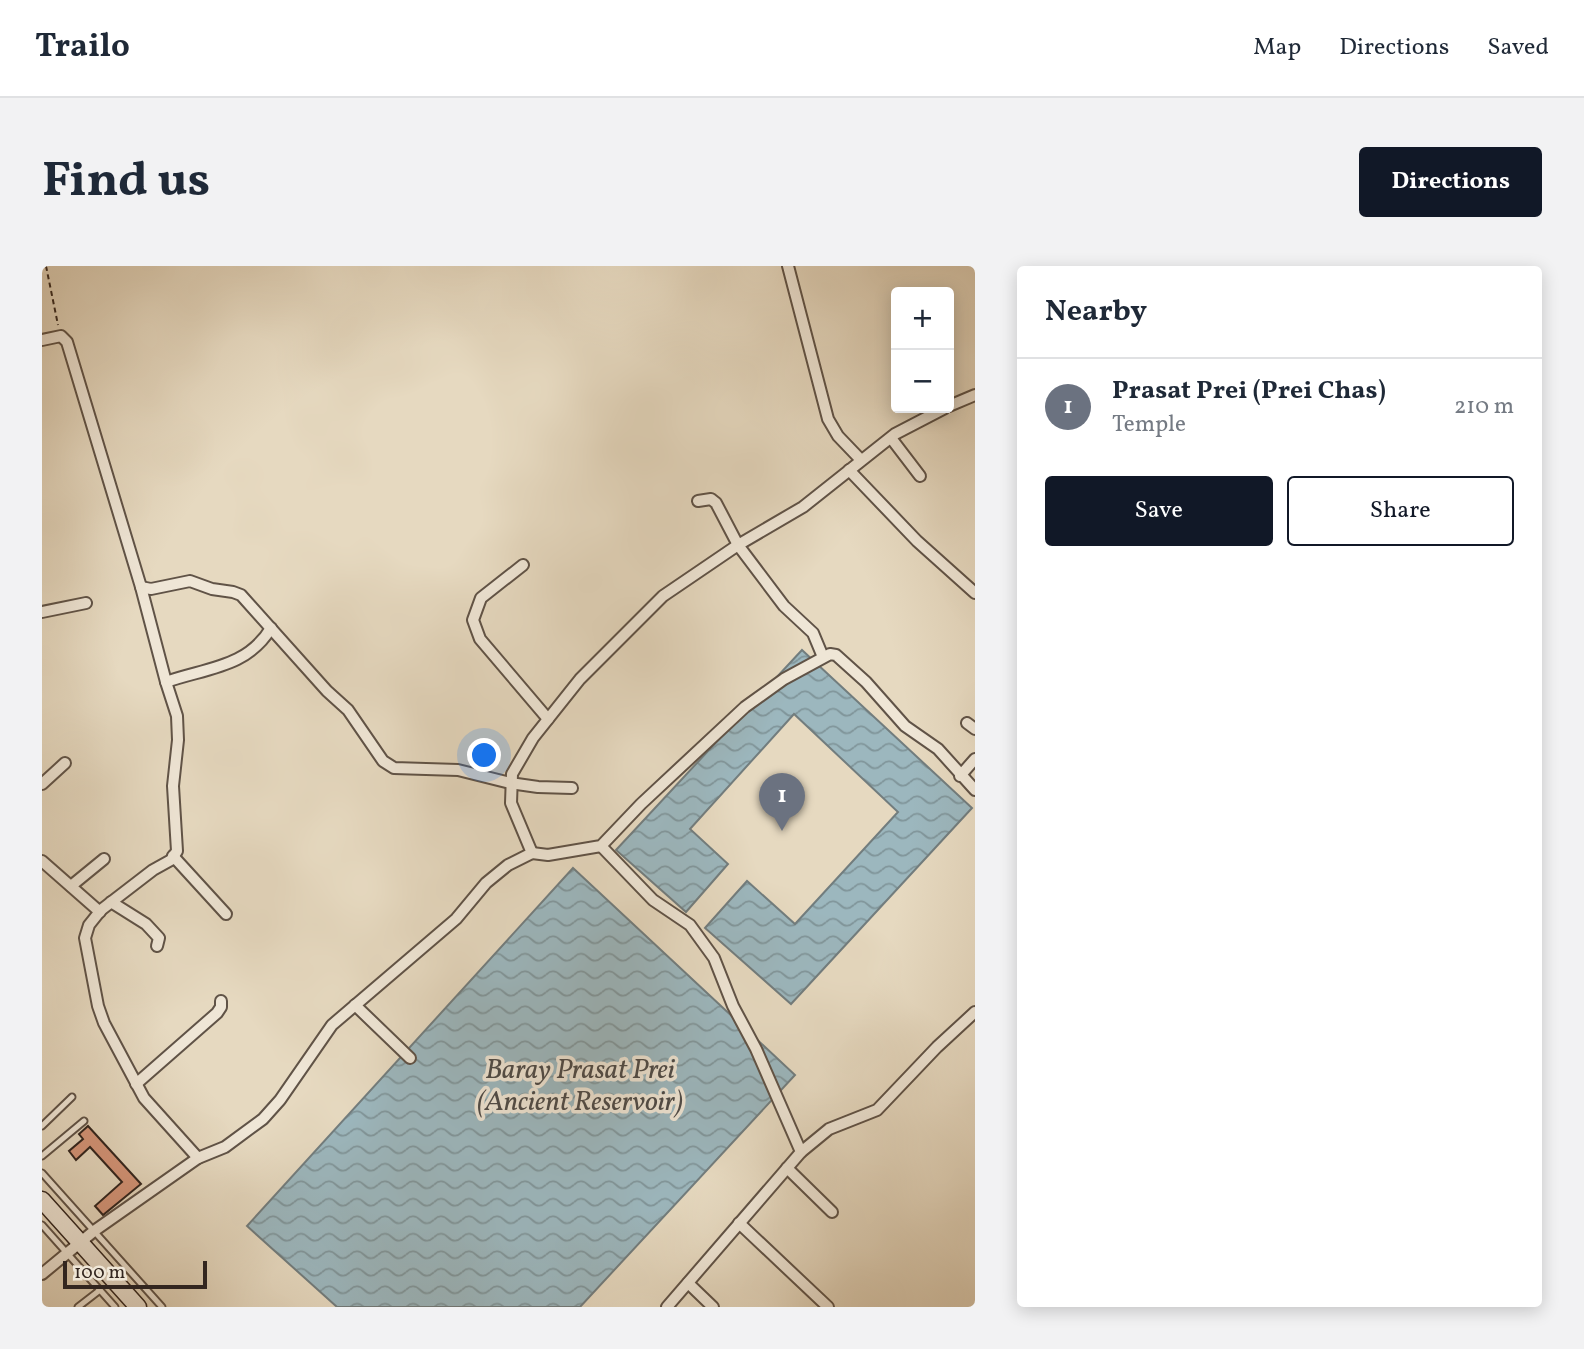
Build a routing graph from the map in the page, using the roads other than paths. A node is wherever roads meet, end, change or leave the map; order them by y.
1 (788, 266) edge
2 (42, 340) edge
3 (975, 395) edge
4 (954, 404) edge
5 (936, 413) edge
6 (891, 438) junction
7 (861, 460) junction
8 (849, 470) junction
9 (920, 476) dead end
10 (698, 501) dead end
11 (738, 545) junction
12 (523, 565) dead end
13 (141, 587) junction
14 (975, 593) edge
15 (86, 603) dead end
16 (42, 612) edge
17 (271, 628) junction
18 (823, 657) junction
19 (166, 682) junction
20 (548, 719) junction
21 (975, 759) edge
22 (65, 763) dead end
23 (960, 776) junction
24 (510, 783) junction
25 (42, 784) edge
26 (572, 788) dead end
27 (975, 790) edge
28 (601, 846) junction
29 (532, 853) junction
30 (173, 856) junction
31 (104, 859) dead end
32 (42, 861) edge
33 (71, 887) junction
34 (111, 902) junction
35 (100, 912) junction
36 (226, 914) dead end
37 (157, 946) dead end
38 (221, 1001) dead end
39 (355, 1005) junction
40 (975, 1012) edge
41 (410, 1058) dead end
42 (136, 1084) junction
43 (72, 1097) dead end
44 (84, 1121) dead end
45 (42, 1126) edge
46 (801, 1152) junction
47 (42, 1156) edge
48 (198, 1158) junction
49 (787, 1168) junction
50 (42, 1173) edge
51 (42, 1200) edge
52 (832, 1212) dead end
53 (739, 1223) junction
54 (42, 1225) edge
55 (94, 1231) junction
56 (80, 1242) junction
57 (68, 1254) junction
58 (42, 1274) edge
59 (686, 1285) junction
60 (144, 1286) junction
61 (100, 1290) junction
62 (134, 1303) edge
63 (78, 1307) edge
64 (115, 1307) edge
65 (162, 1307) edge
66 (667, 1307) edge
67 (702, 1307) edge
68 (713, 1307) edge
69 (828, 1307) edge

1 - 7 street
2 - 13 street
3 - 4 street
5 - 6 street
6 - 7 street
6 - 9 street
7 - 8 street
8 - 11 street
8 - 14 street
10 - 11 street
11 - 18 street
11 - 20 street
12 - 20 street
13 - 17 street
13 - 19 street
15 - 16 street
17 - 19 street
17 - 24 street
18 - 23 street
18 - 28 street
19 - 30 street
20 - 24 street
21 - 23 street
22 - 25 street
23 - 27 street
24 - 26 street
24 - 29 street
28 - 29 street
28 - 46 street
29 - 39 street
30 - 34 street
30 - 36 street
31 - 33 street
32 - 33 street
33 - 35 street
34 - 35 street
34 - 37 street
35 - 42 street
38 - 42 street
39 - 41 street
39 - 48 street
40 - 46 street
42 - 48 street
43 - 45 lane
44 - 47 lane
46 - 49 street
48 - 55 street
49 - 52 street
49 - 53 street
50 - 55 lane
51 - 56 main road
53 - 59 street
53 - 69 street
54 - 57 lane
55 - 56 street
55 - 60 lane
56 - 57 street
56 - 62 main road
57 - 58 street
57 - 61 lane
59 - 66 street
59 - 67 street
59 - 68 street
60 - 62 lane
60 - 65 lane
61 - 63 lane
61 - 64 lane

